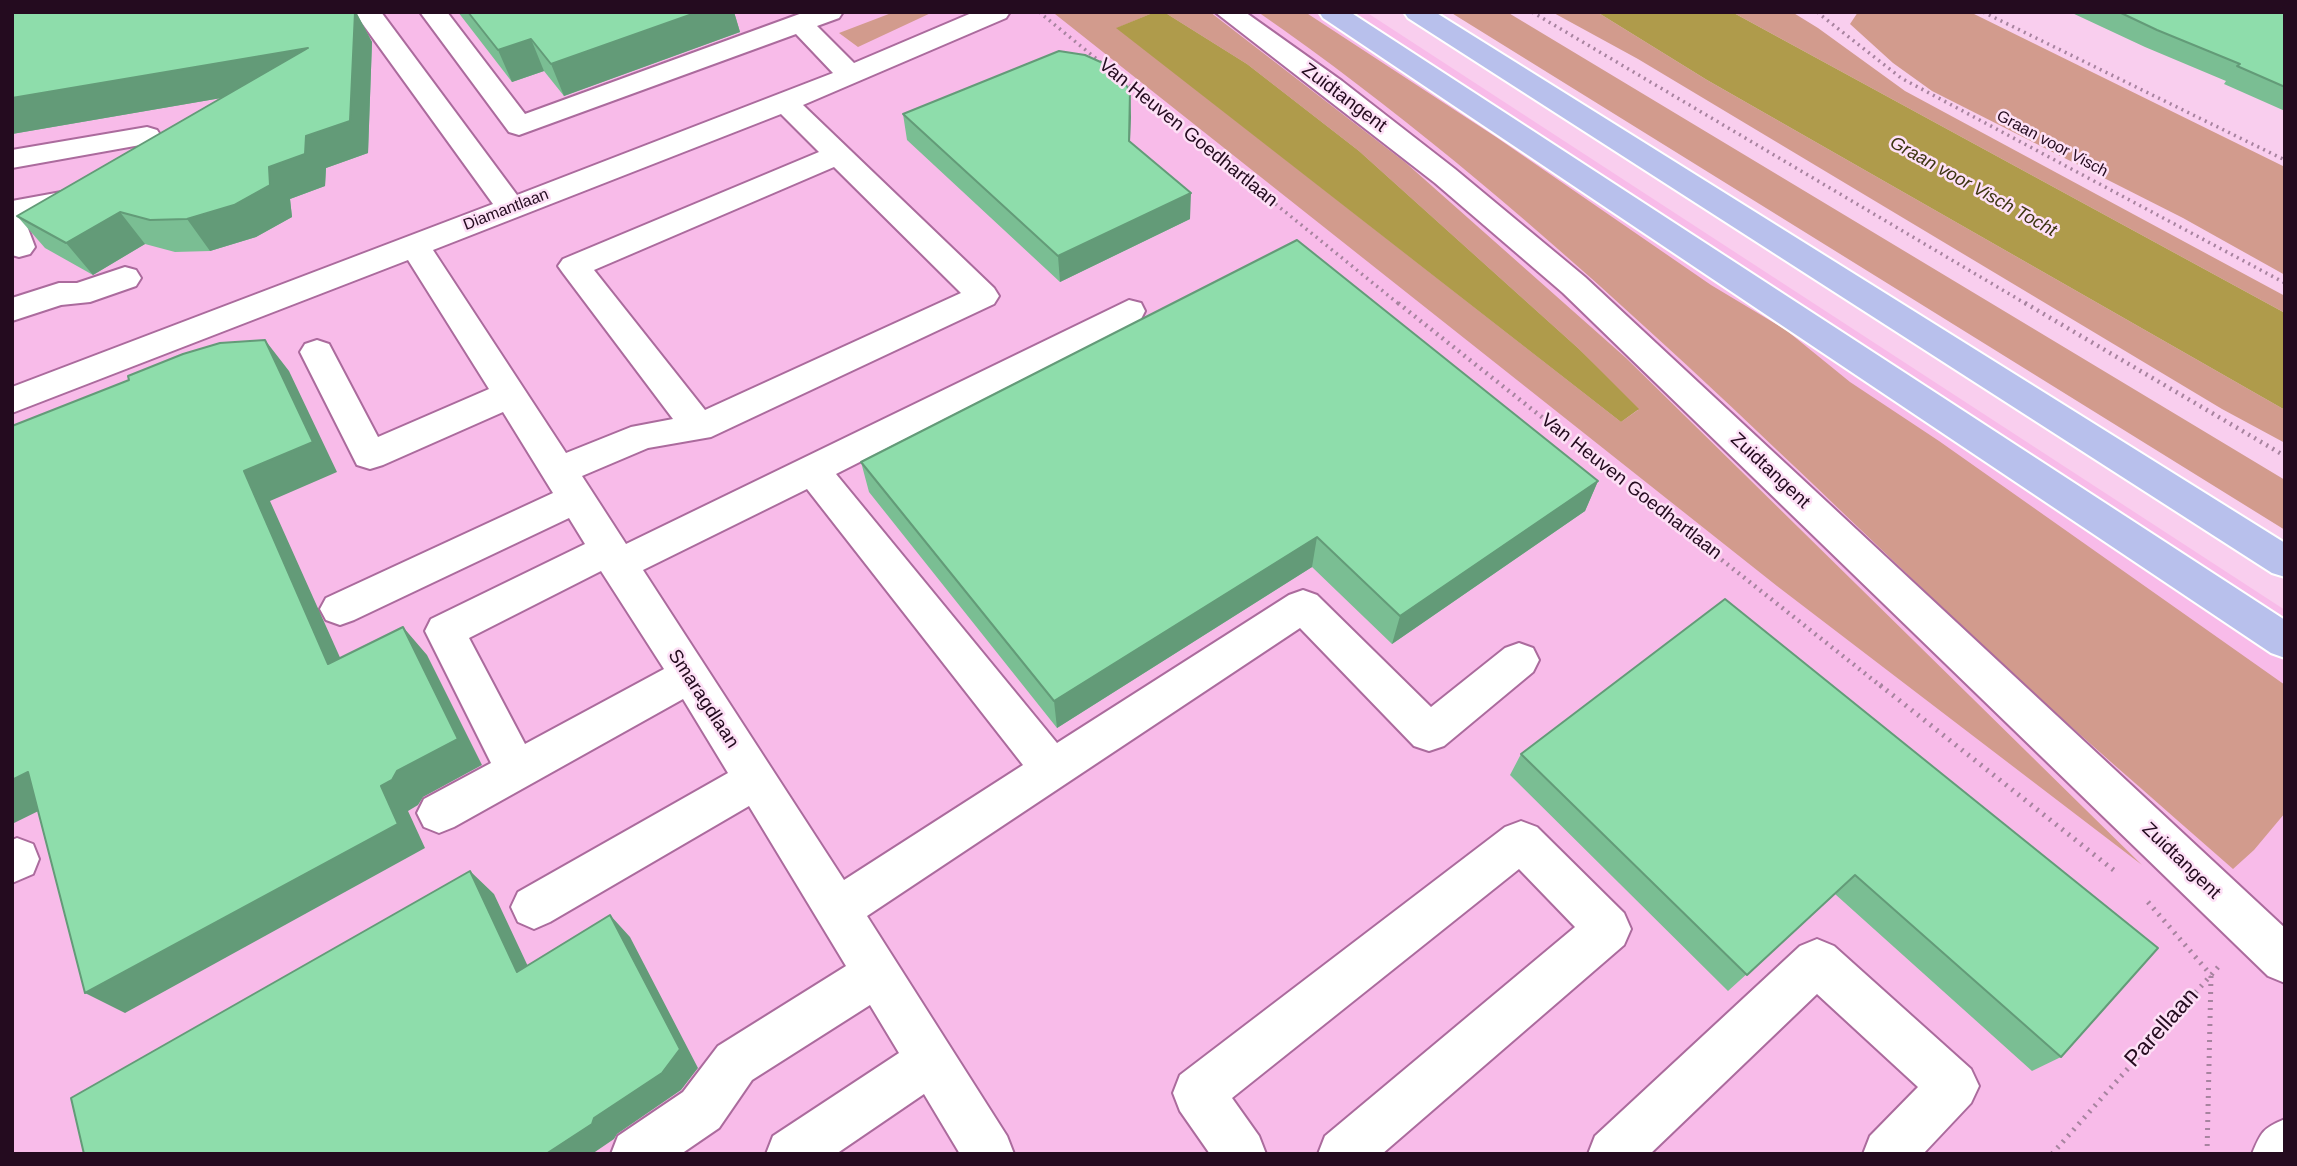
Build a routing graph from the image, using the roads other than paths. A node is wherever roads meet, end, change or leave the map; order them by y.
1 (367, 12) edge
2 (433, 12) edge
3 (744, 12) edge
4 (830, 12) edge
5 (997, 12) edge
6 (1228, 12) edge
7 (1332, 12) edge
8 (1417, 12) edge
9 (800, 23) junction
10 (767, 35) junction
11 (850, 75) junction
12 (785, 103) junction
13 (147, 136) dead end
14 (838, 155) junction
15 (12, 159) edge
16 (95, 195) edge
17 (511, 208) junction
18 (12, 211) edge
19 (414, 245) junction
20 (125, 278) dead end
21 (12, 310) edge
22 (1129, 311) dead end
23 (317, 352) dead end
24 (510, 394) junction
25 (12, 401) edge
26 (699, 428) junction
27 (812, 470) junction
28 (568, 484) junction
29 (612, 557) junction
30 (2285, 562) edge
31 (340, 609) dead end
32 (2285, 641) edge
33 (1519, 660) dead end
34 (688, 676) junction
35 (1052, 769) junction
36 (516, 770) junction
37 (756, 779) junction
38 (439, 813) dead end
39 (534, 907) dead end
40 (838, 909) junction
41 (2285, 960) edge
42 (878, 973) junction
43 (931, 1060) junction
44 (2285, 1144) edge
45 (636, 1154) edge
46 (791, 1154) edge
47 (989, 1154) edge
48 (1241, 1154) edge
49 (1343, 1154) edge
50 (1613, 1154) edge
51 (1888, 1154) edge
52 (2277, 1154) edge

1 - 17 street
2 - 10 street
3 - 10 street
4 - 9 street
5 - 11 street, Diamantlaan
6 - 41 street, Zuidtangent
7 - 32 main road
8 - 30 main road
9 - 10 street
9 - 11 street
11 - 12 street, Diamantlaan
12 - 14 street
12 - 17 street, Diamantlaan
13 - 15 street
14 - 26 street
14 - 26 street
16 - 18 street
17 - 19 street, Diamantlaan
19 - 24 street, Smaragdlaan
19 - 25 street, Diamantlaan
20 - 21 street
22 - 27 street
23 - 24 street
24 - 28 street, Smaragdlaan
26 - 28 street
27 - 29 street
27 - 35 street
28 - 29 street, Smaragdlaan
28 - 31 street
29 - 34 street, Smaragdlaan
29 - 36 street
33 - 35 street
34 - 36 street
34 - 37 street, Smaragdlaan
35 - 40 street
36 - 38 street
37 - 39 street
37 - 40 street, Smaragdlaan
40 - 42 street, Smaragdlaan
42 - 43 street, Smaragdlaan
42 - 45 street
43 - 46 street
43 - 47 street, Smaragdlaan
44 - 52 street
48 - 49 street
50 - 51 street

